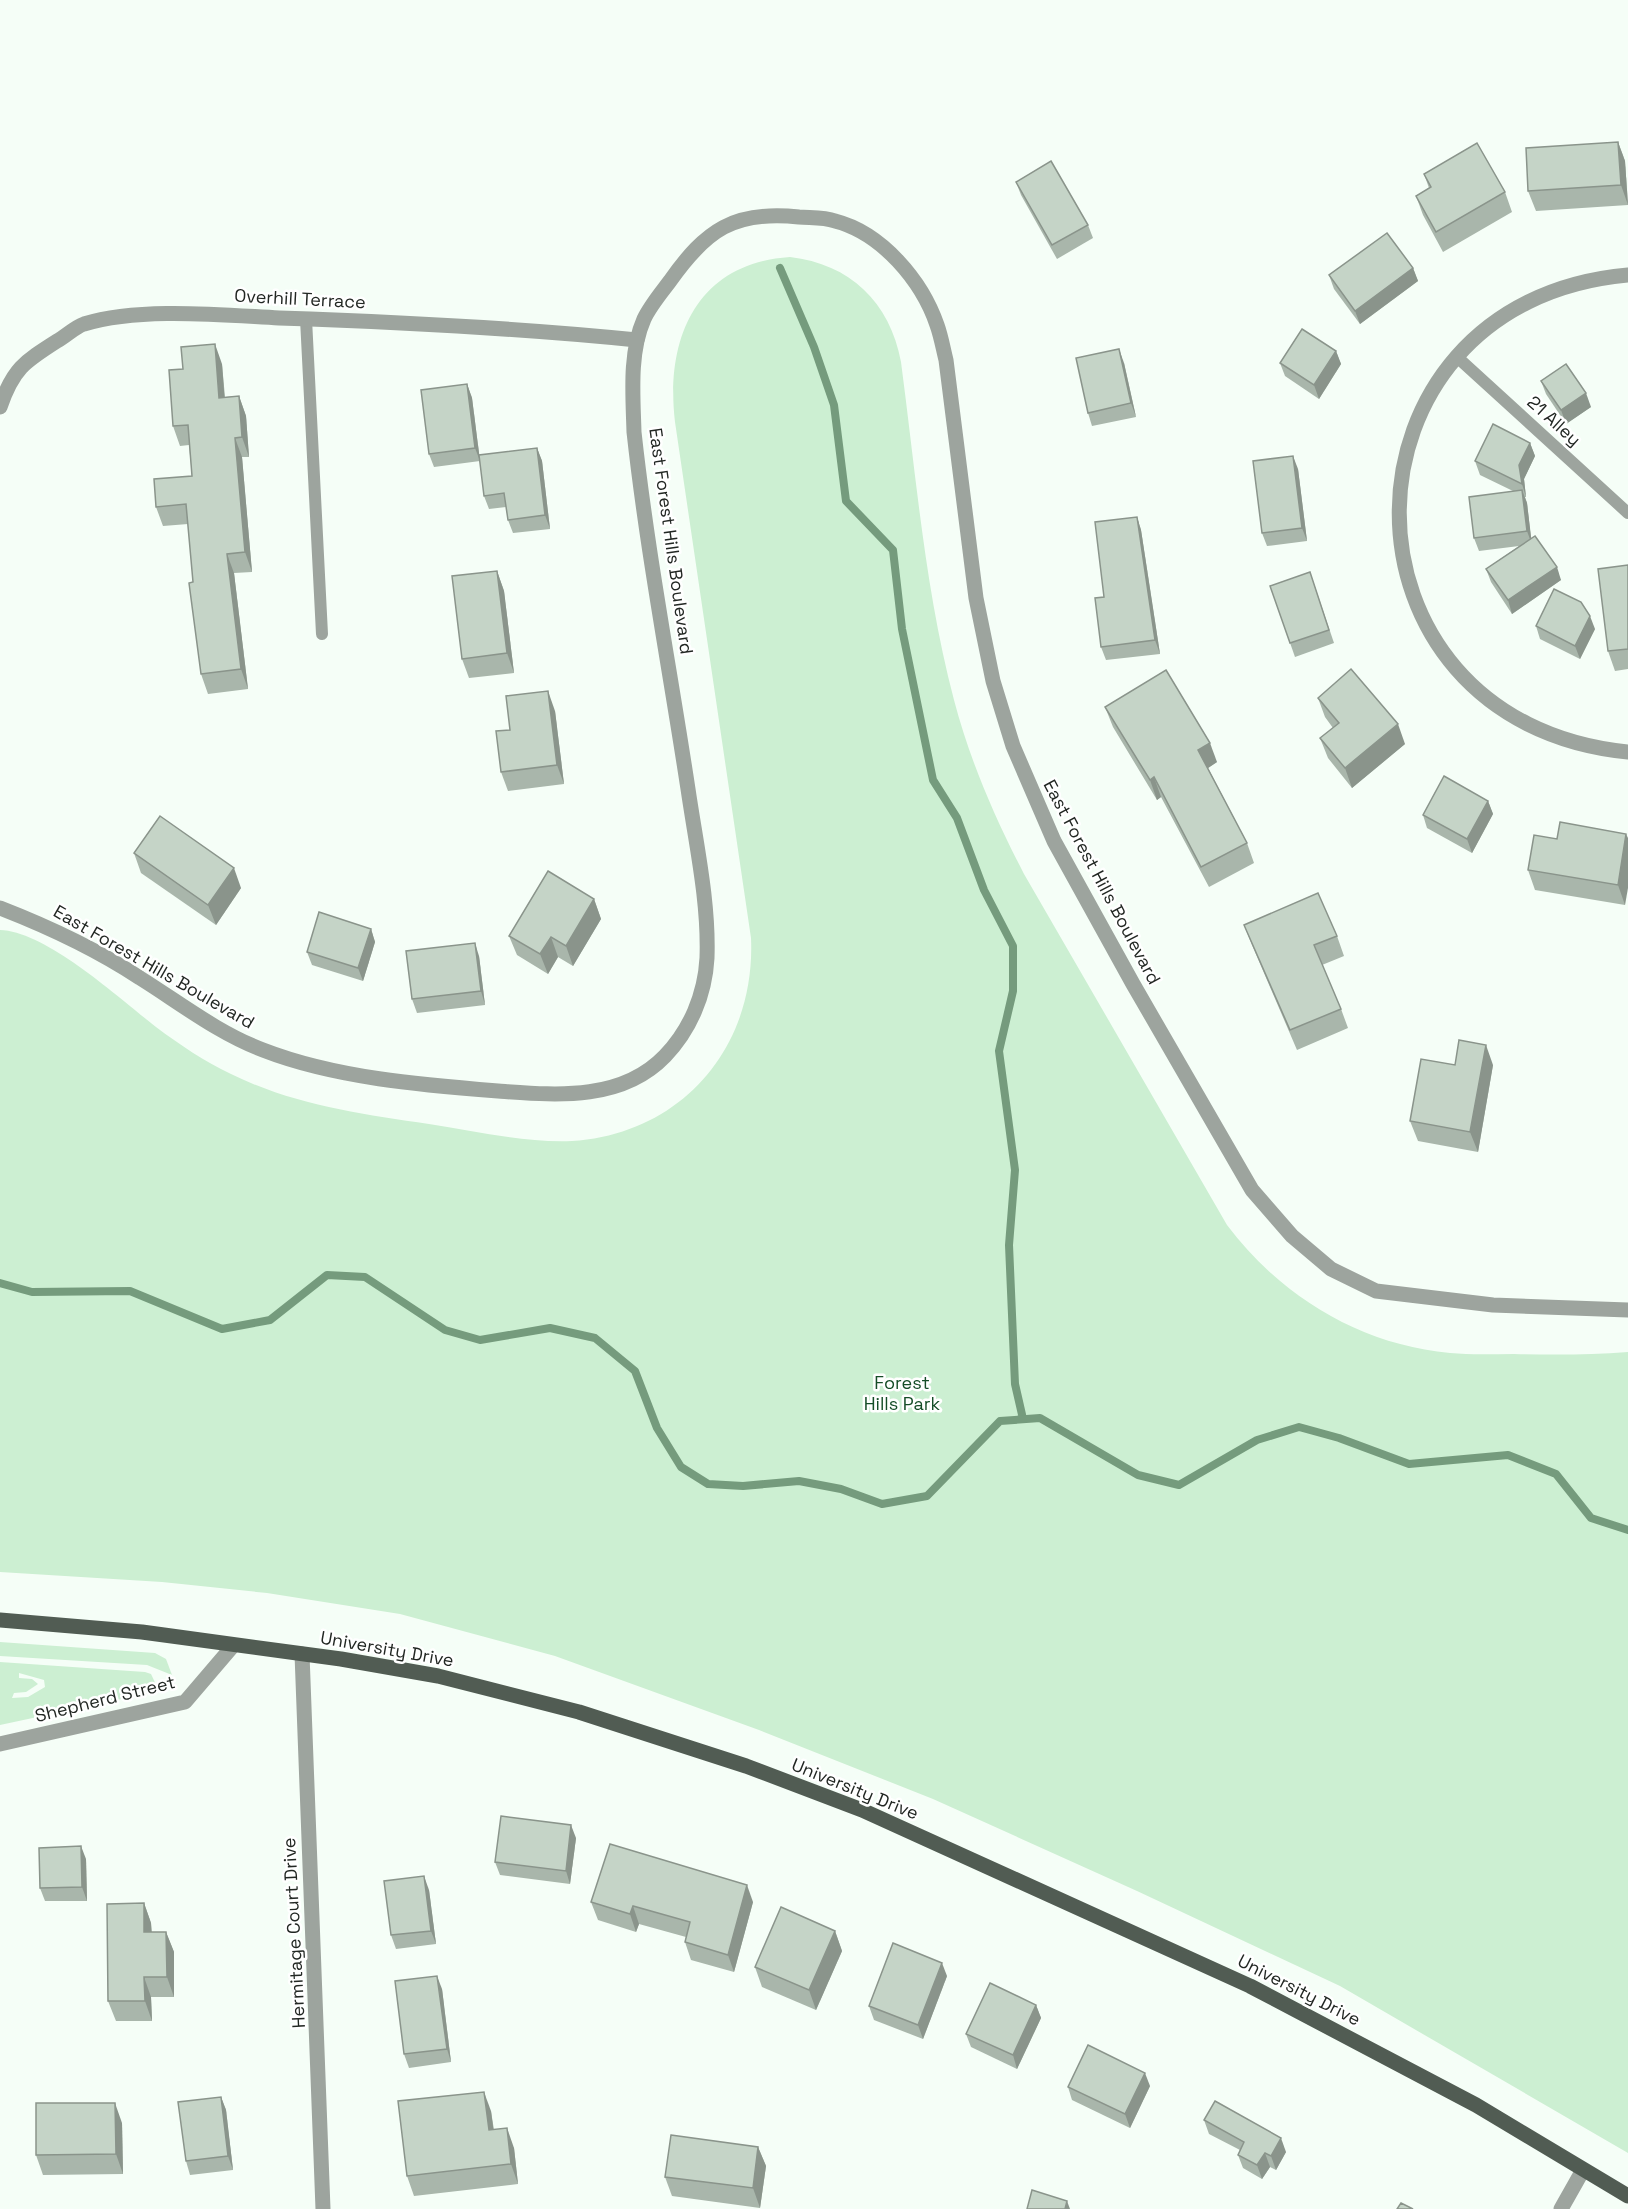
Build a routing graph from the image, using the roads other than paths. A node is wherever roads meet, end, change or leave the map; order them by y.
1 (1628, 275) edge
2 (306, 319) junction
3 (637, 340) junction
4 (1456, 357) junction
5 (0, 407) edge
6 (1628, 513) edge
7 (322, 634) dead end
8 (1628, 752) edge
9 (0, 908) edge
10 (1628, 1310) edge
11 (0, 1620) edge
12 (232, 1647) junction
13 (302, 1654) junction
14 (0, 1744) edge
15 (1583, 2170) junction
16 (1628, 2196) edge
17 (323, 2209) edge
18 (1561, 2209) edge

1 - 4 street
2 - 3 street, Overhill Terrace
2 - 5 street, Overhill Terrace
2 - 7 lane
3 - 9 street, East Forest Hills Boulevard
3 - 10 street, East Forest Hills Boulevard
4 - 6 lane, 21 Alley
4 - 8 street
11 - 12 main road, University Drive
12 - 13 main road, University Drive
12 - 14 street, Shepherd Street
13 - 15 main road, University Drive
13 - 17 street, Hermitage Court Drive
15 - 16 main road, University Drive
15 - 18 street

